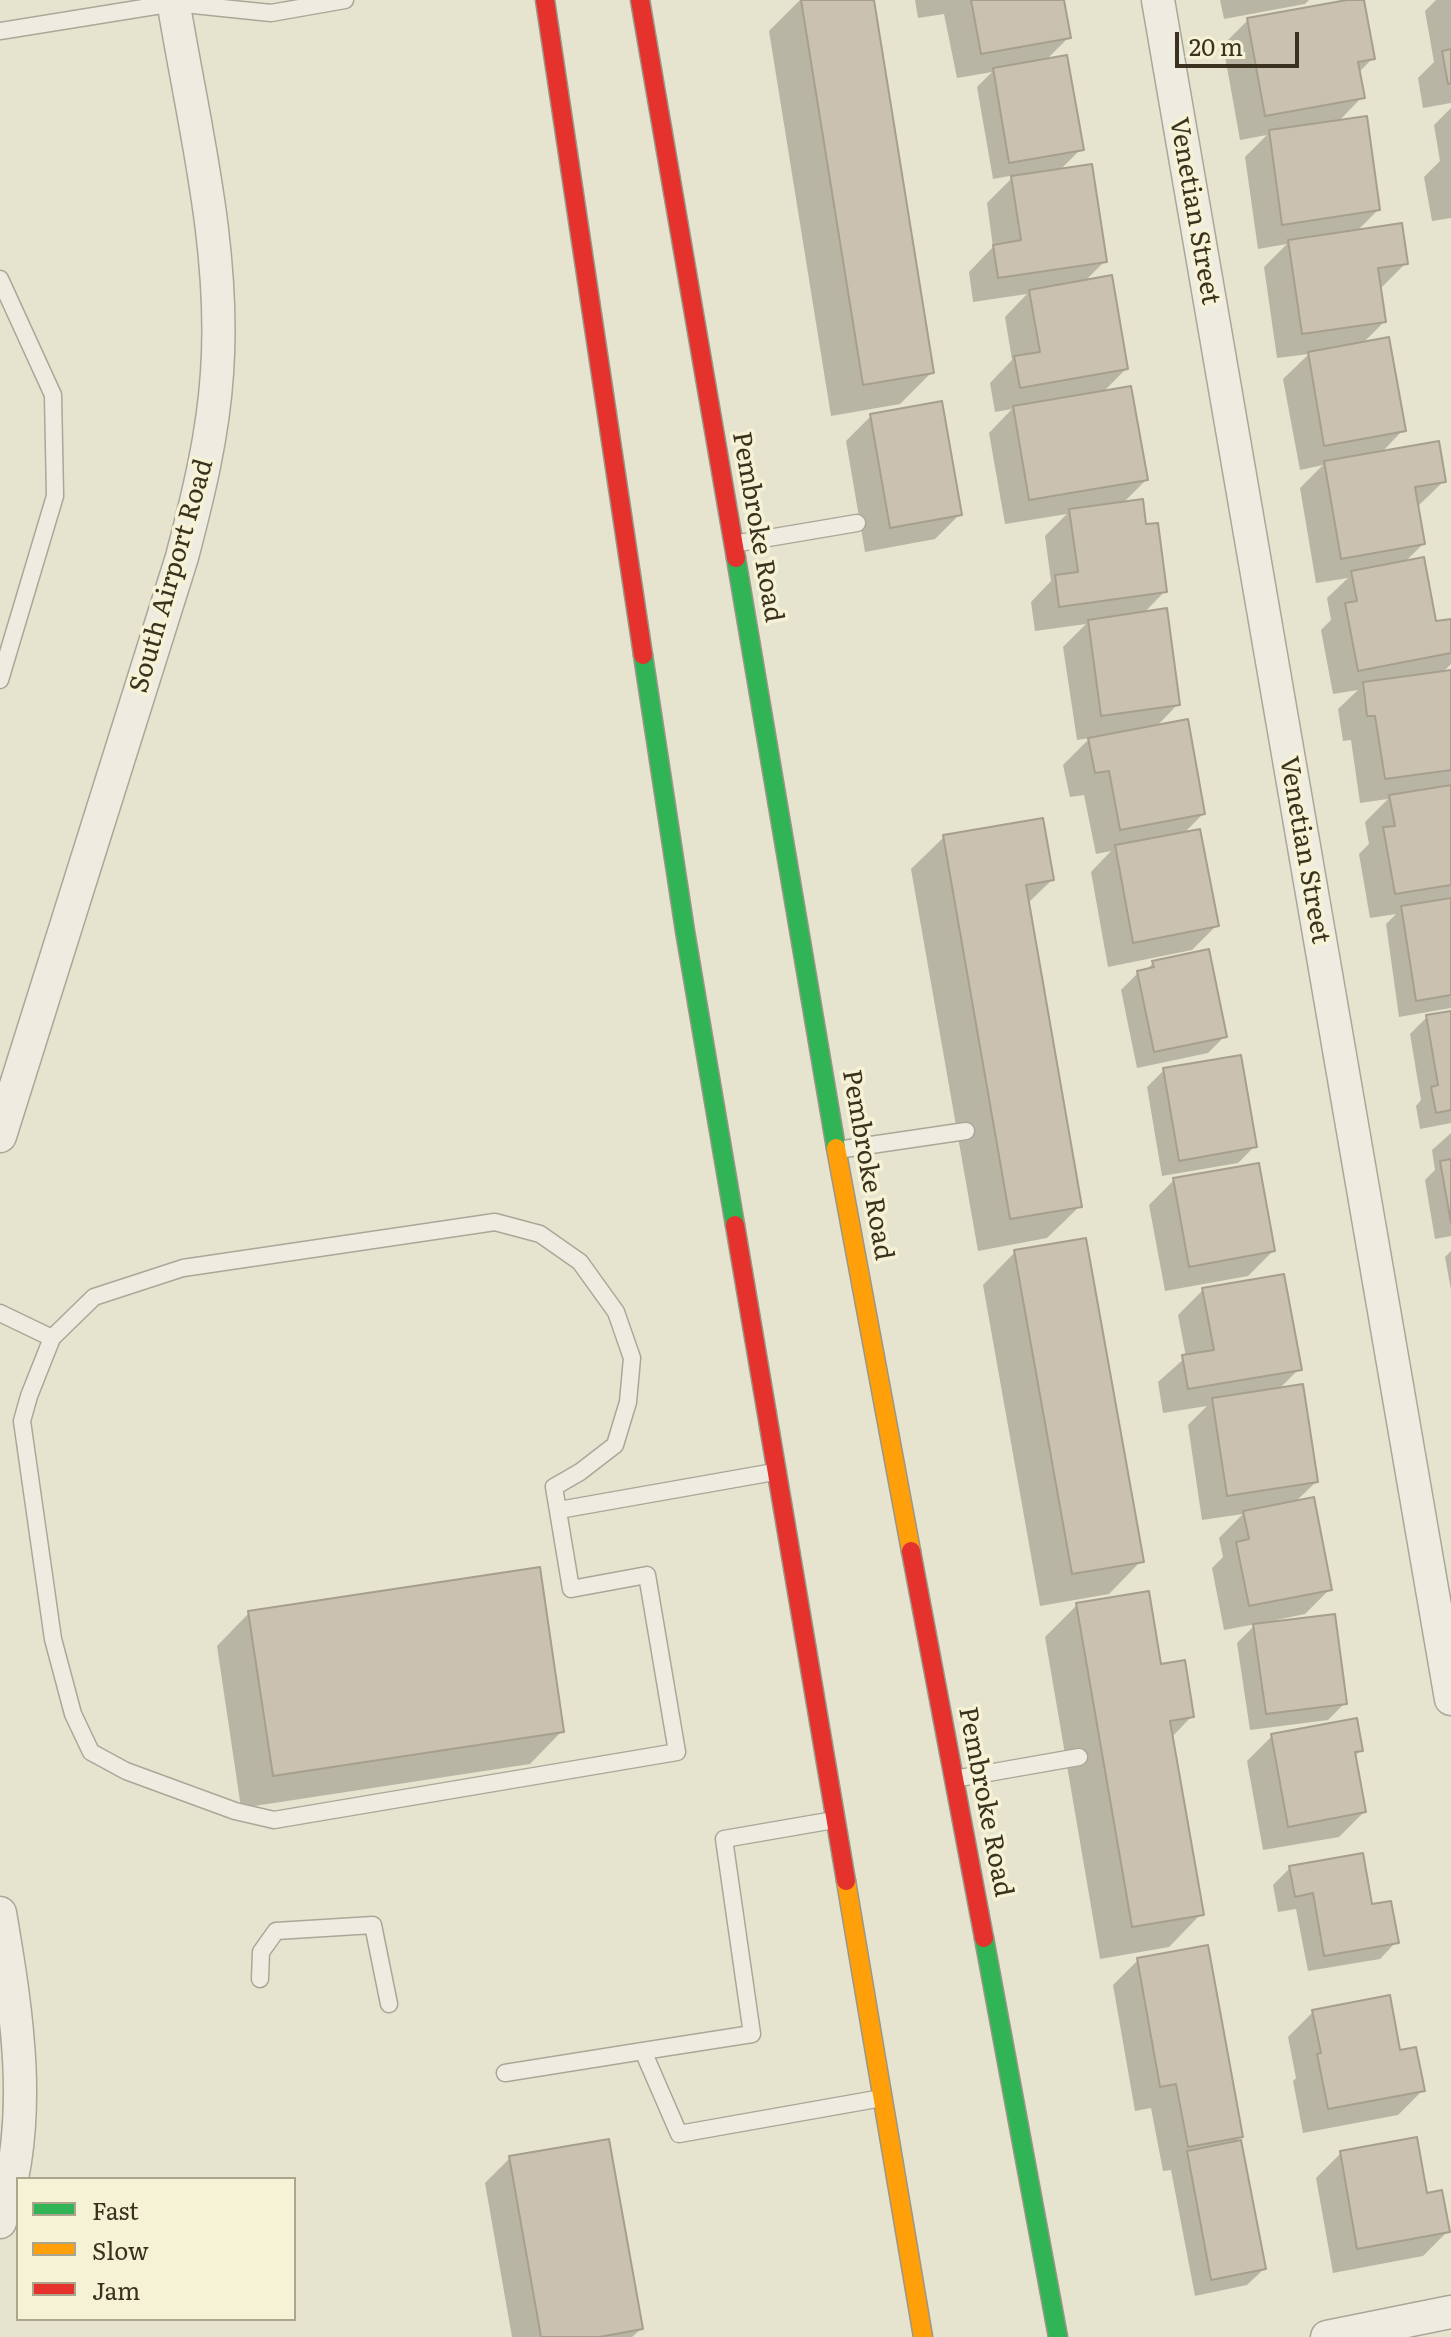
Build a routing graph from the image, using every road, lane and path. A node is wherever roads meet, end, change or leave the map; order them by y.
1 (345, 0) edge
2 (545, 0) edge
3 (640, 0) edge
4 (1158, 0) edge
5 (176, 1) edge
6 (0, 31) edge
7 (0, 279) edge
8 (857, 523) dead end
9 (733, 544) junction
10 (0, 680) edge
11 (966, 1131) dead end
12 (0, 1136) edge
13 (837, 1151) junction
14 (0, 1313) edge
15 (52, 1338) junction
16 (777, 1472) junction
17 (559, 1510) junction
18 (1451, 1699) edge
19 (1079, 1757) dead end
20 (954, 1779) junction
21 (836, 1820) junction
22 (0, 1913) edge
23 (260, 1979) dead end
24 (389, 2004) dead end
25 (643, 2051) junction
26 (505, 2073) dead end
27 (883, 2098) junction
28 (0, 2222) edge
29 (1451, 2312) edge
30 (923, 2337) edge
31 (1058, 2337) edge
32 (1327, 2337) edge

1 - 5 lane
2 - 16 main road
3 - 9 main road, Pembroke Road
4 - 18 street, Venetian Street
5 - 6 lane
5 - 12 street, South Airport Road
7 - 10 lane
8 - 9 lane
9 - 13 main road, Pembroke Road
11 - 13 lane
13 - 20 main road, Pembroke Road
14 - 15 lane
15 - 17 lane
15 - 17 lane
16 - 17 lane
16 - 21 main road
19 - 20 lane
20 - 31 main road, Pembroke Road
21 - 25 lane
21 - 27 main road
22 - 28 street
23 - 24 lane
25 - 26 lane
25 - 27 lane
27 - 30 main road
29 - 32 street

